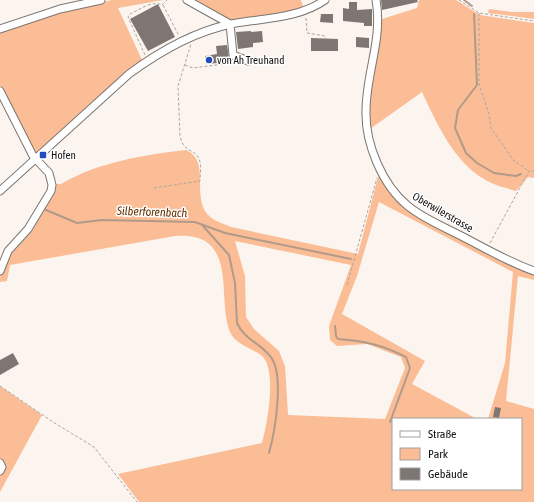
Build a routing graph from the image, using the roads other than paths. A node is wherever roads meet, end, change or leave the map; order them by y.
1 (101, 0) edge
2 (187, 0) edge
3 (325, 0) edge
4 (376, 0) edge
5 (230, 24) junction
6 (0, 29) edge
7 (248, 61) dead end
8 (0, 91) edge
9 (35, 158) junction
10 (0, 191) edge
11 (0, 271) edge
12 (534, 271) edge
13 (0, 463) edge
14 (0, 471) edge

1 - 6 street
2 - 5 street
3 - 5 street
4 - 12 street, Oberwilerstrasse
5 - 7 street
5 - 9 street
8 - 9 street
9 - 10 street
9 - 11 street
13 - 14 street

